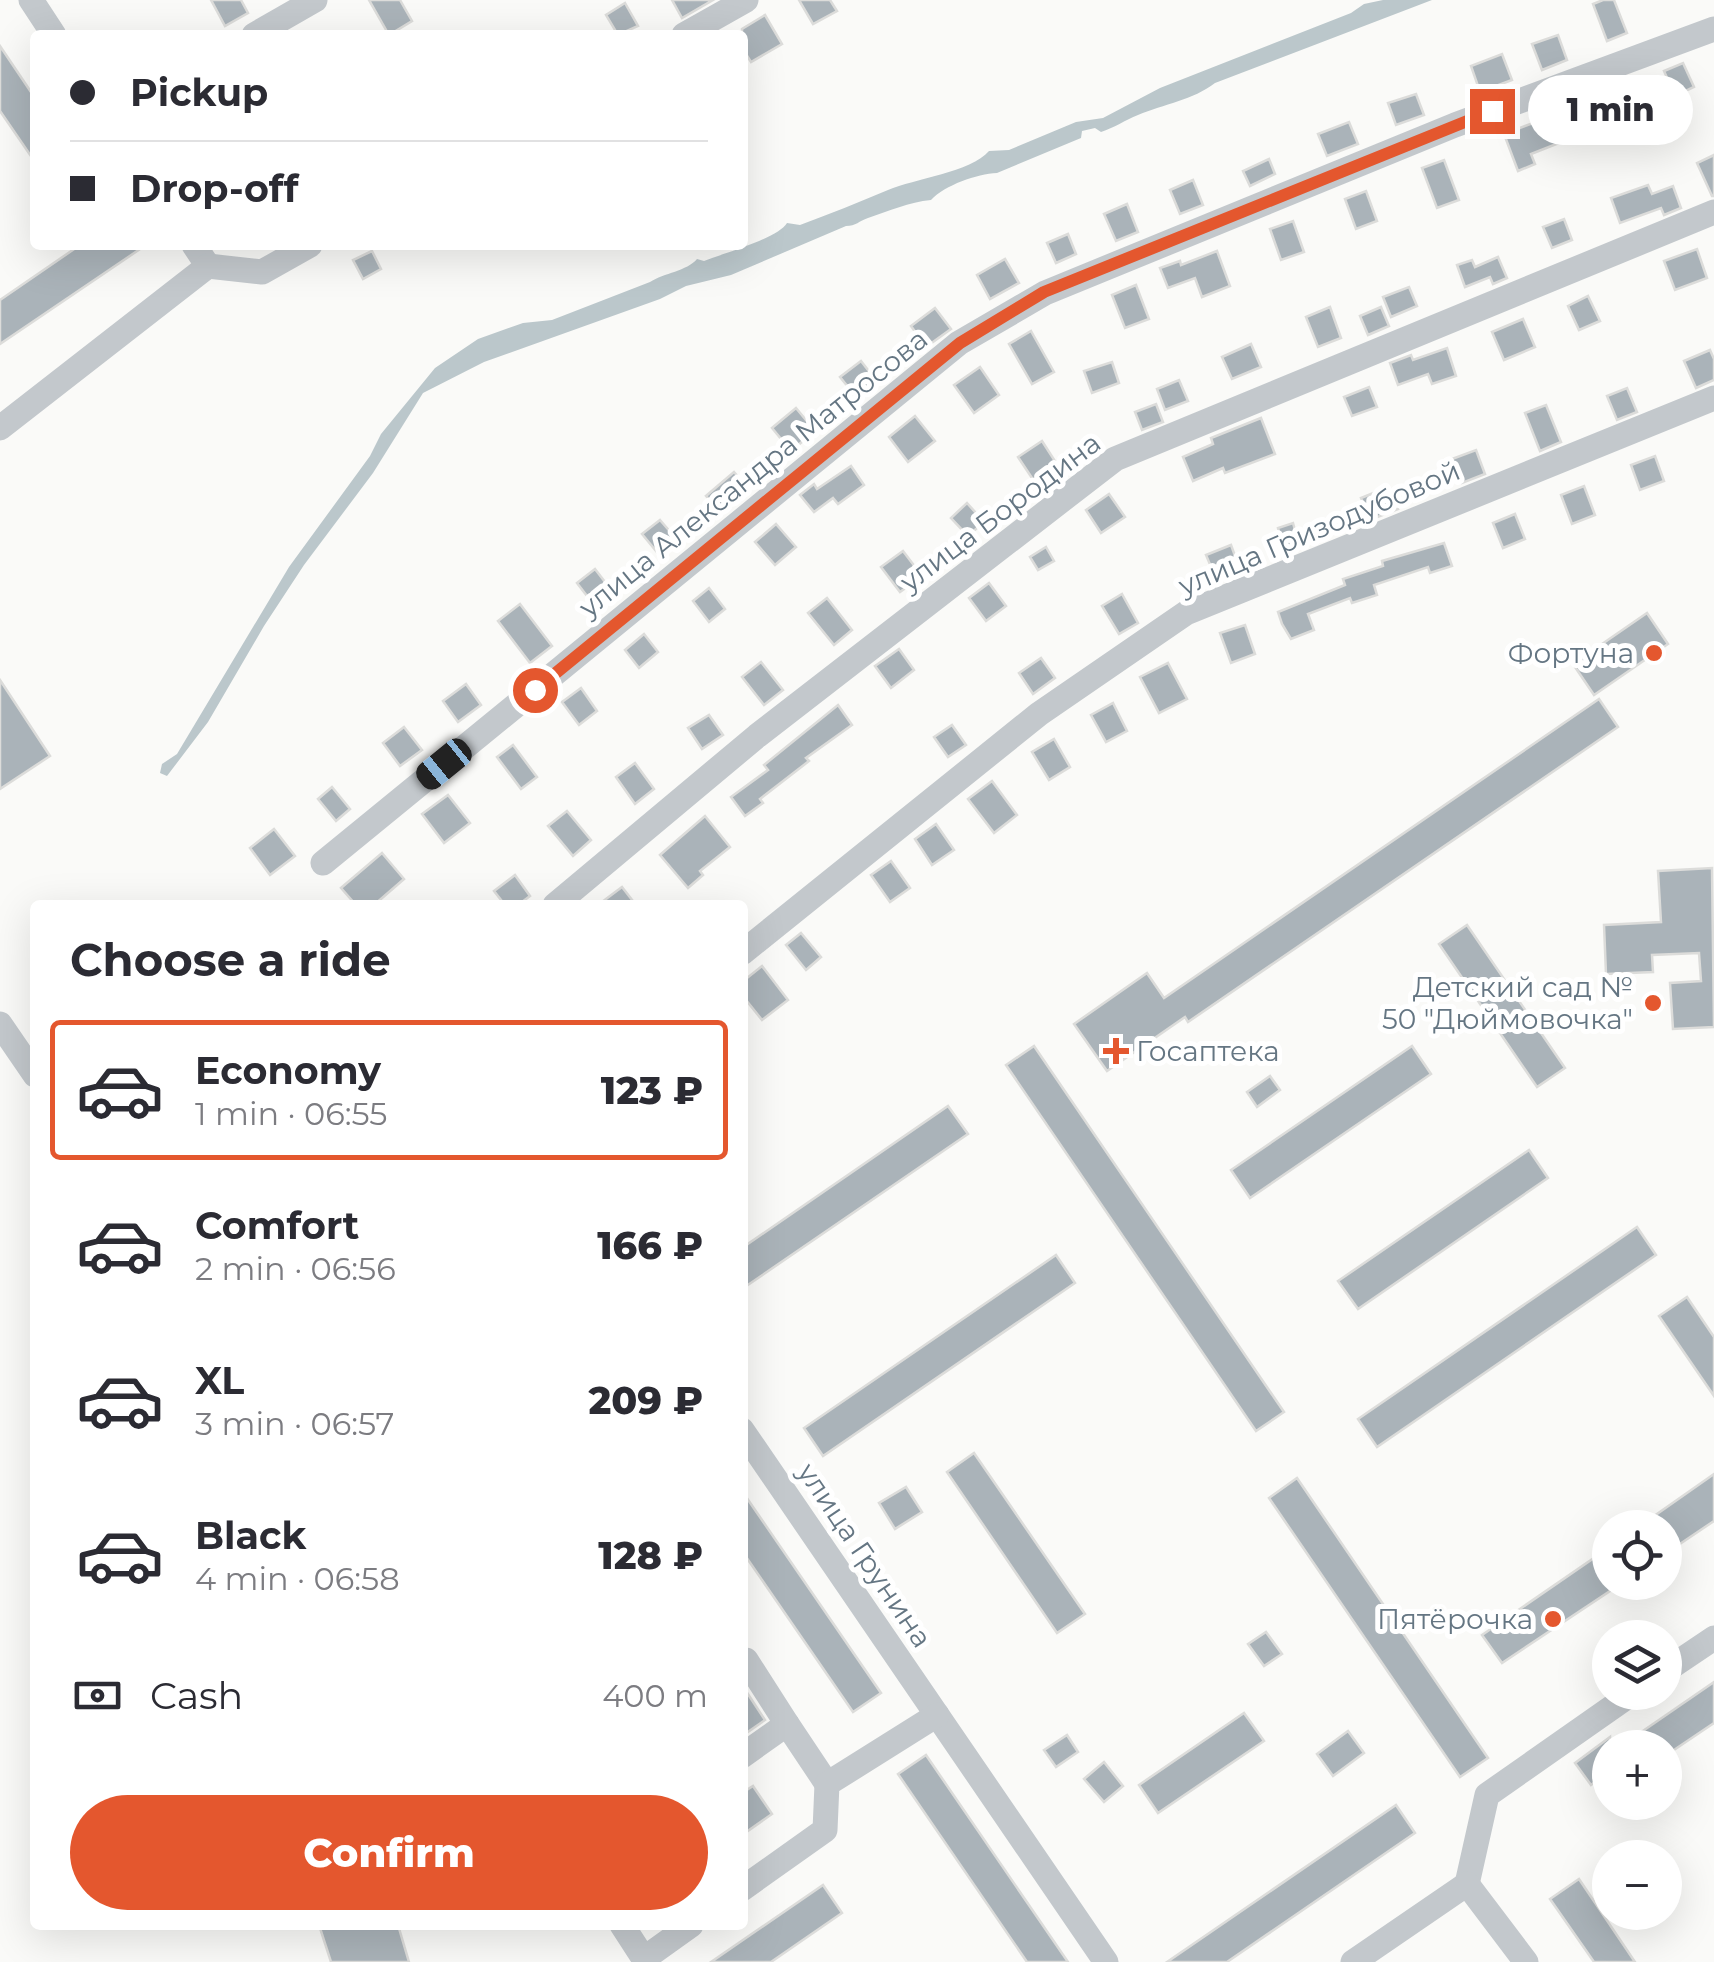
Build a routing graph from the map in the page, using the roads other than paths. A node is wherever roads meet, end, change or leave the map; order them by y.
1 (31, 0) edge
2 (315, 0) edge
3 (746, 0) edge
4 (1714, 29) edge
5 (51, 30) edge
6 (263, 30) edge
7 (693, 30) edge
8 (1714, 212) edge
9 (301, 250) edge
10 (201, 256) edge
11 (1714, 398) edge
12 (0, 428) edge
13 (323, 863) dead end
14 (561, 900) edge
15 (748, 948) edge
16 (0, 1024) edge
17 (30, 1068) edge
18 (748, 1439) edge
19 (1714, 1638) edge
20 (1682, 1660) edge
21 (748, 1663) edge
22 (1608, 1710) edge
23 (937, 1714) junction
24 (787, 1724) junction
25 (748, 1752) edge
26 (827, 1784) junction
27 (748, 1884) edge
28 (1467, 1884) junction
29 (625, 1930) edge
30 (685, 1930) edge
31 (646, 1960) edge
32 (1106, 1962) edge
33 (1353, 1962) edge
34 (1526, 1962) edge

1 - 5 street
2 - 6 street
3 - 7 street
4 - 13 street, улица Александра Матросова
8 - 14 street, улица Бородина
9 - 10 street
10 - 12 street
11 - 15 street, улица Гризодубовой
16 - 17 street
18 - 23 street, улица Грунина
19 - 20 street
21 - 24 street
22 - 28 street
23 - 26 street
23 - 32 street, улица Грунина
24 - 25 street
24 - 26 street
26 - 27 street
28 - 33 street
28 - 34 street
29 - 31 street
30 - 31 street

